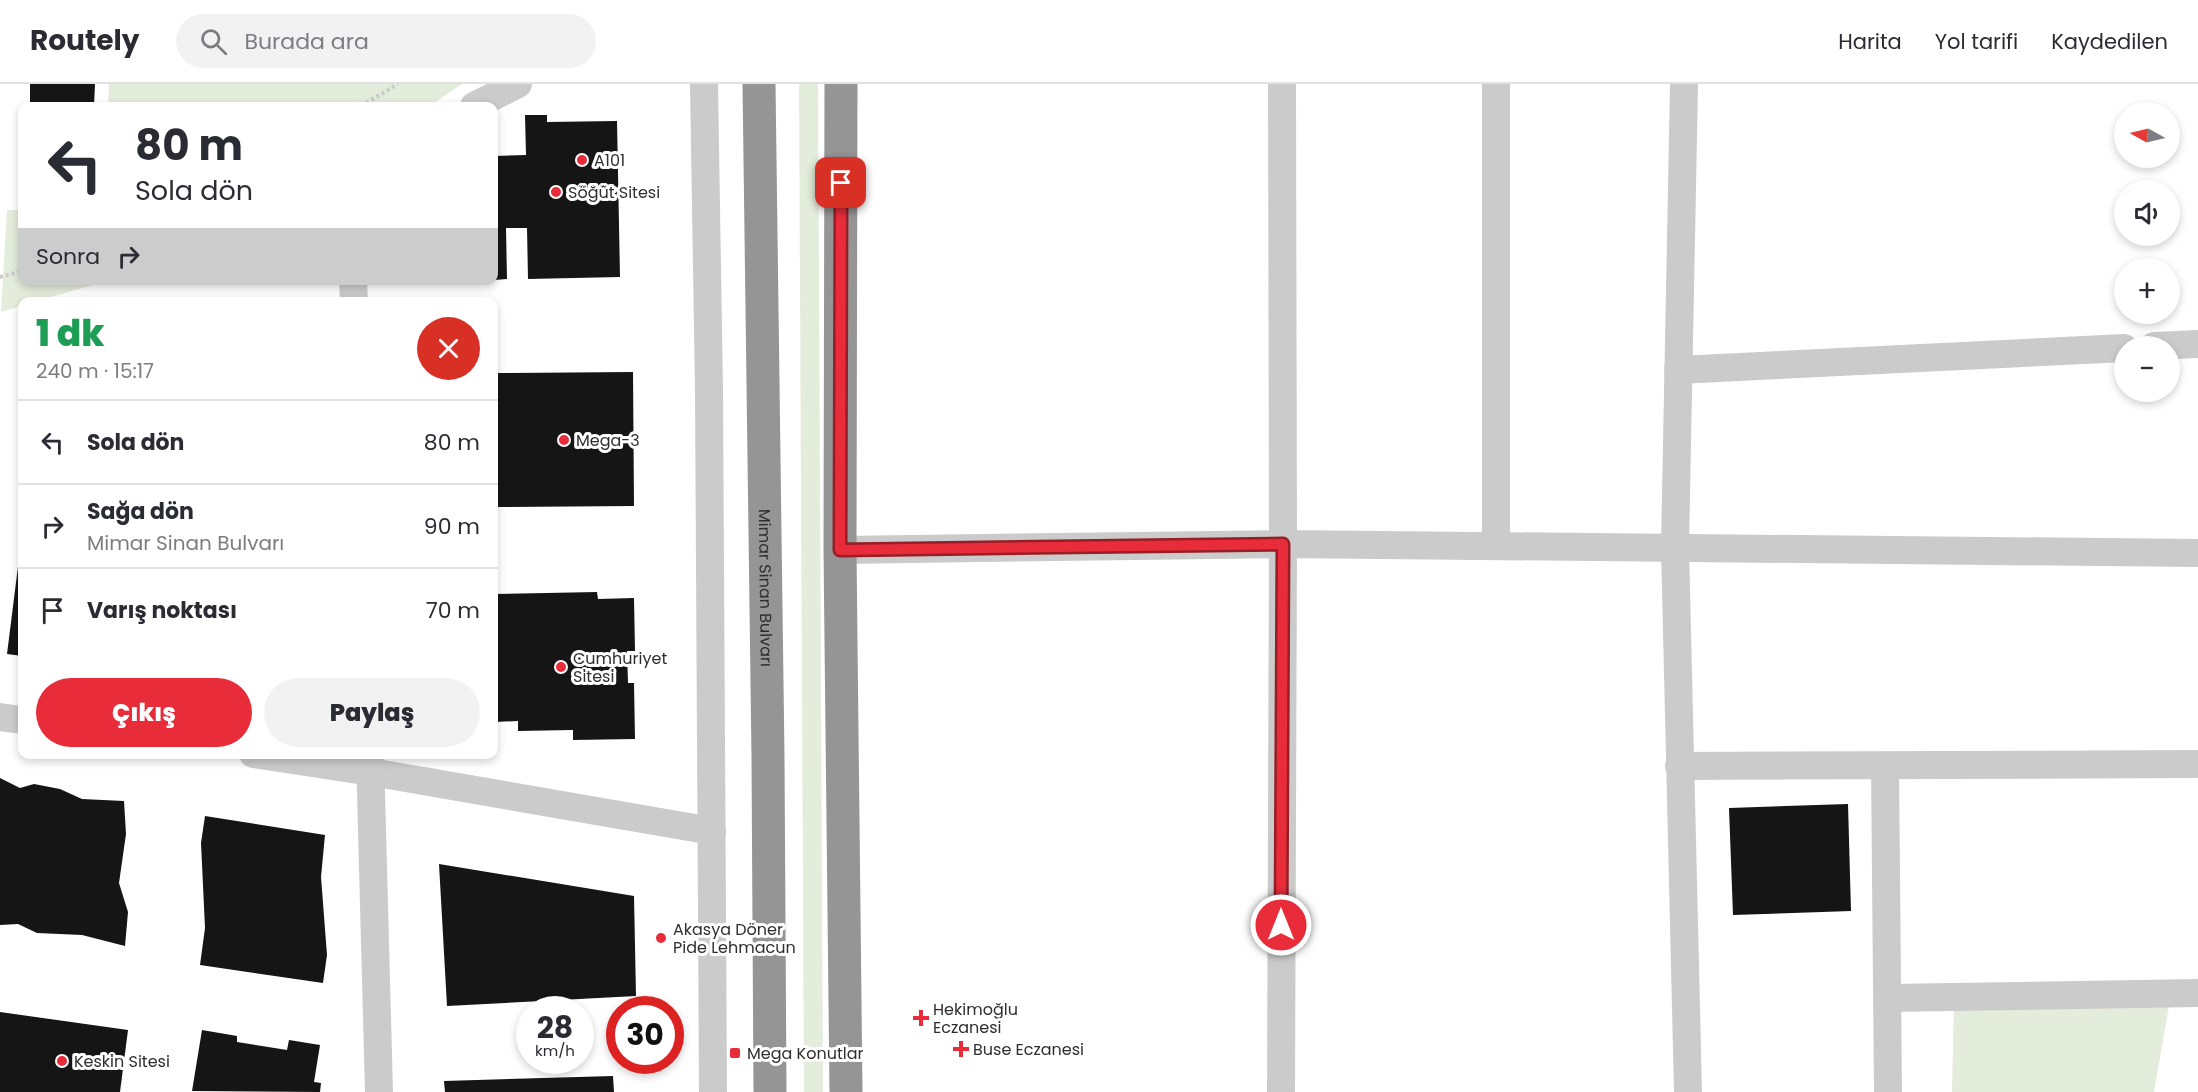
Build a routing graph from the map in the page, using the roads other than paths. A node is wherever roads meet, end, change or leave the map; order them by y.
1 (518, 84) edge
2 (704, 84) edge
3 (759, 84) edge
4 (841, 84) edge
5 (1282, 84) edge
6 (1496, 84) edge
7 (1684, 84) edge
8 (482, 102) edge
9 (2198, 344) edge
10 (2180, 345) edge
11 (2114, 348) edge
12 (1678, 370) junction
13 (1283, 544) junction
14 (1496, 545) junction
15 (1675, 547) junction
16 (840, 550) junction
17 (2198, 553) edge
18 (0, 717) edge
19 (18, 719) edge
20 (318, 759) edge
21 (370, 763) edge
22 (2198, 764) edge
23 (1679, 766) junction
24 (1885, 766) junction
25 (712, 831) junction
26 (2198, 993) edge
27 (1888, 998) junction
28 (379, 1092) edge
29 (713, 1092) edge
30 (770, 1092) edge
31 (846, 1092) edge
32 (1281, 1092) edge
33 (1688, 1092) edge
34 (1888, 1092) edge

1 - 8 street
2 - 25 street
3 - 30 highway, Mimar Sinan Bulvarı
4 - 16 highway
5 - 13 street
6 - 14 street
7 - 12 street
9 - 10 street
11 - 12 street
12 - 15 street
13 - 14 street
13 - 16 street
13 - 32 street
14 - 15 street
15 - 17 street
15 - 23 street
16 - 31 highway
18 - 19 street
20 - 21 street
21 - 25 street
21 - 28 street
22 - 24 street
23 - 24 street
23 - 33 street
24 - 27 street
25 - 29 street
26 - 27 street
27 - 34 street

